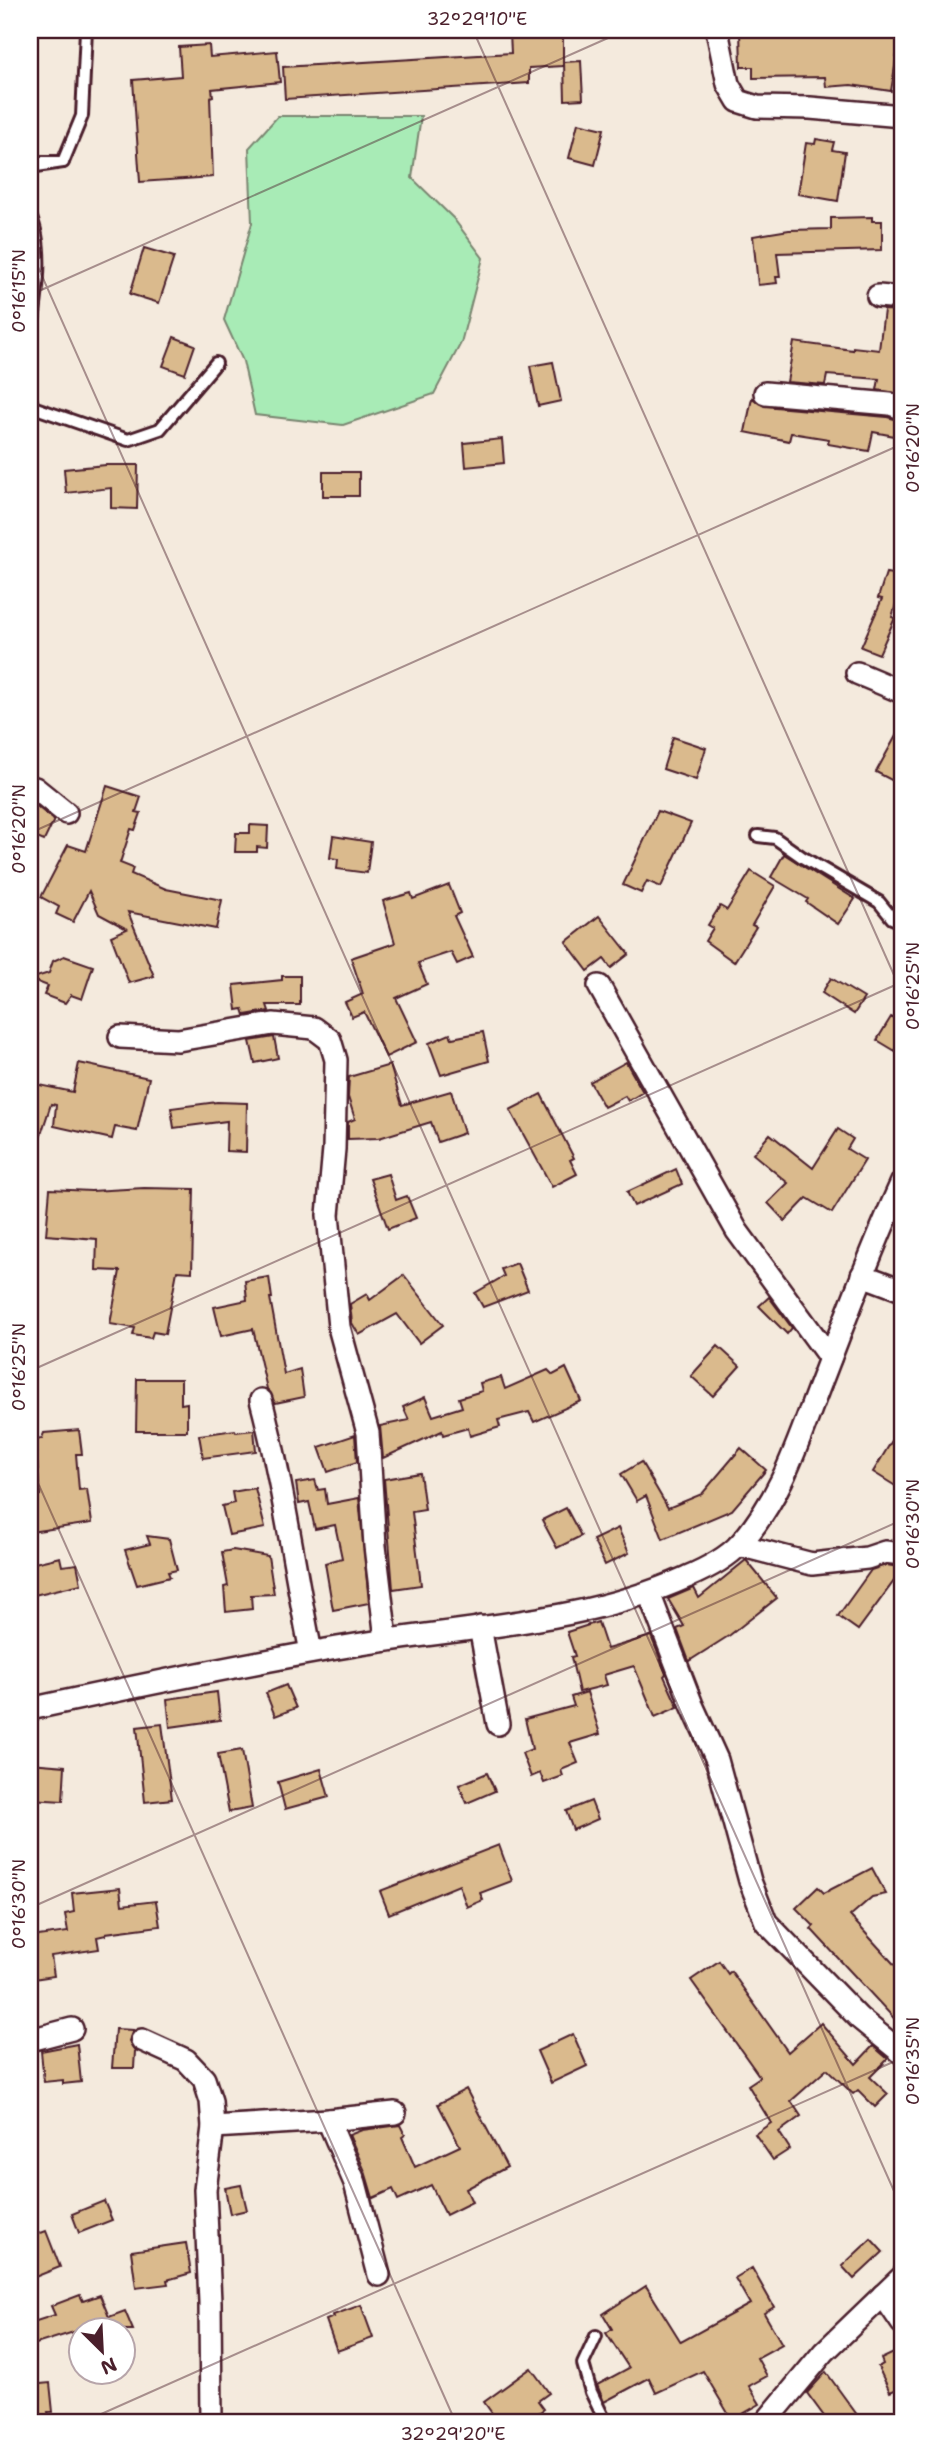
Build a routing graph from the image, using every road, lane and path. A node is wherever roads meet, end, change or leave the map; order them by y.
1 (86, 30) edge
2 (716, 30) edge
3 (902, 116) edge
4 (30, 164) edge
5 (30, 216) edge
6 (878, 296) dead end
7 (902, 298) edge
8 (30, 341) edge
9 (216, 363) dead end
10 (765, 393) dead end
11 (30, 399) edge
12 (902, 408) edge
13 (857, 673) dead end
14 (902, 692) edge
15 (30, 787) edge
16 (66, 813) dead end
17 (758, 836) dead end
18 (902, 922) edge
19 (599, 986) dead end
20 (120, 1037) dead end
21 (902, 1182) edge
22 (862, 1275) junction
23 (902, 1290) edge
24 (830, 1357) junction
25 (261, 1400) dead end
26 (738, 1545) junction
27 (902, 1554) edge
28 (649, 1592) junction
29 (480, 1627) junction
30 (386, 1639) junction
31 (311, 1652) junction
32 (30, 1709) edge
33 (498, 1724) dead end
34 (72, 2029) dead end
35 (30, 2040) edge
36 (142, 2040) dead end
37 (902, 2053) edge
38 (395, 2113) dead end
39 (328, 2120) junction
40 (213, 2127) junction
41 (379, 2275) dead end
42 (902, 2277) edge
43 (883, 2295) junction
44 (902, 2323) edge
45 (596, 2336) dead end
46 (211, 2423) edge
47 (606, 2423) edge
48 (765, 2423) edge

1 - 4 lane
2 - 3 street
5 - 8 lane
6 - 7 street
9 - 11 lane
10 - 12 street
13 - 14 street
15 - 16 street
17 - 18 lane
19 - 24 street
20 - 30 street
21 - 22 street
22 - 23 street
22 - 24 street
24 - 26 street
25 - 31 street
26 - 27 street
26 - 28 street
28 - 29 street
28 - 37 street
29 - 30 street
29 - 33 street
30 - 31 street
31 - 32 street
34 - 35 street
36 - 40 street
38 - 39 street
39 - 40 street
39 - 41 street
40 - 46 street
42 - 43 street
43 - 44 street
43 - 48 street
45 - 47 lane

